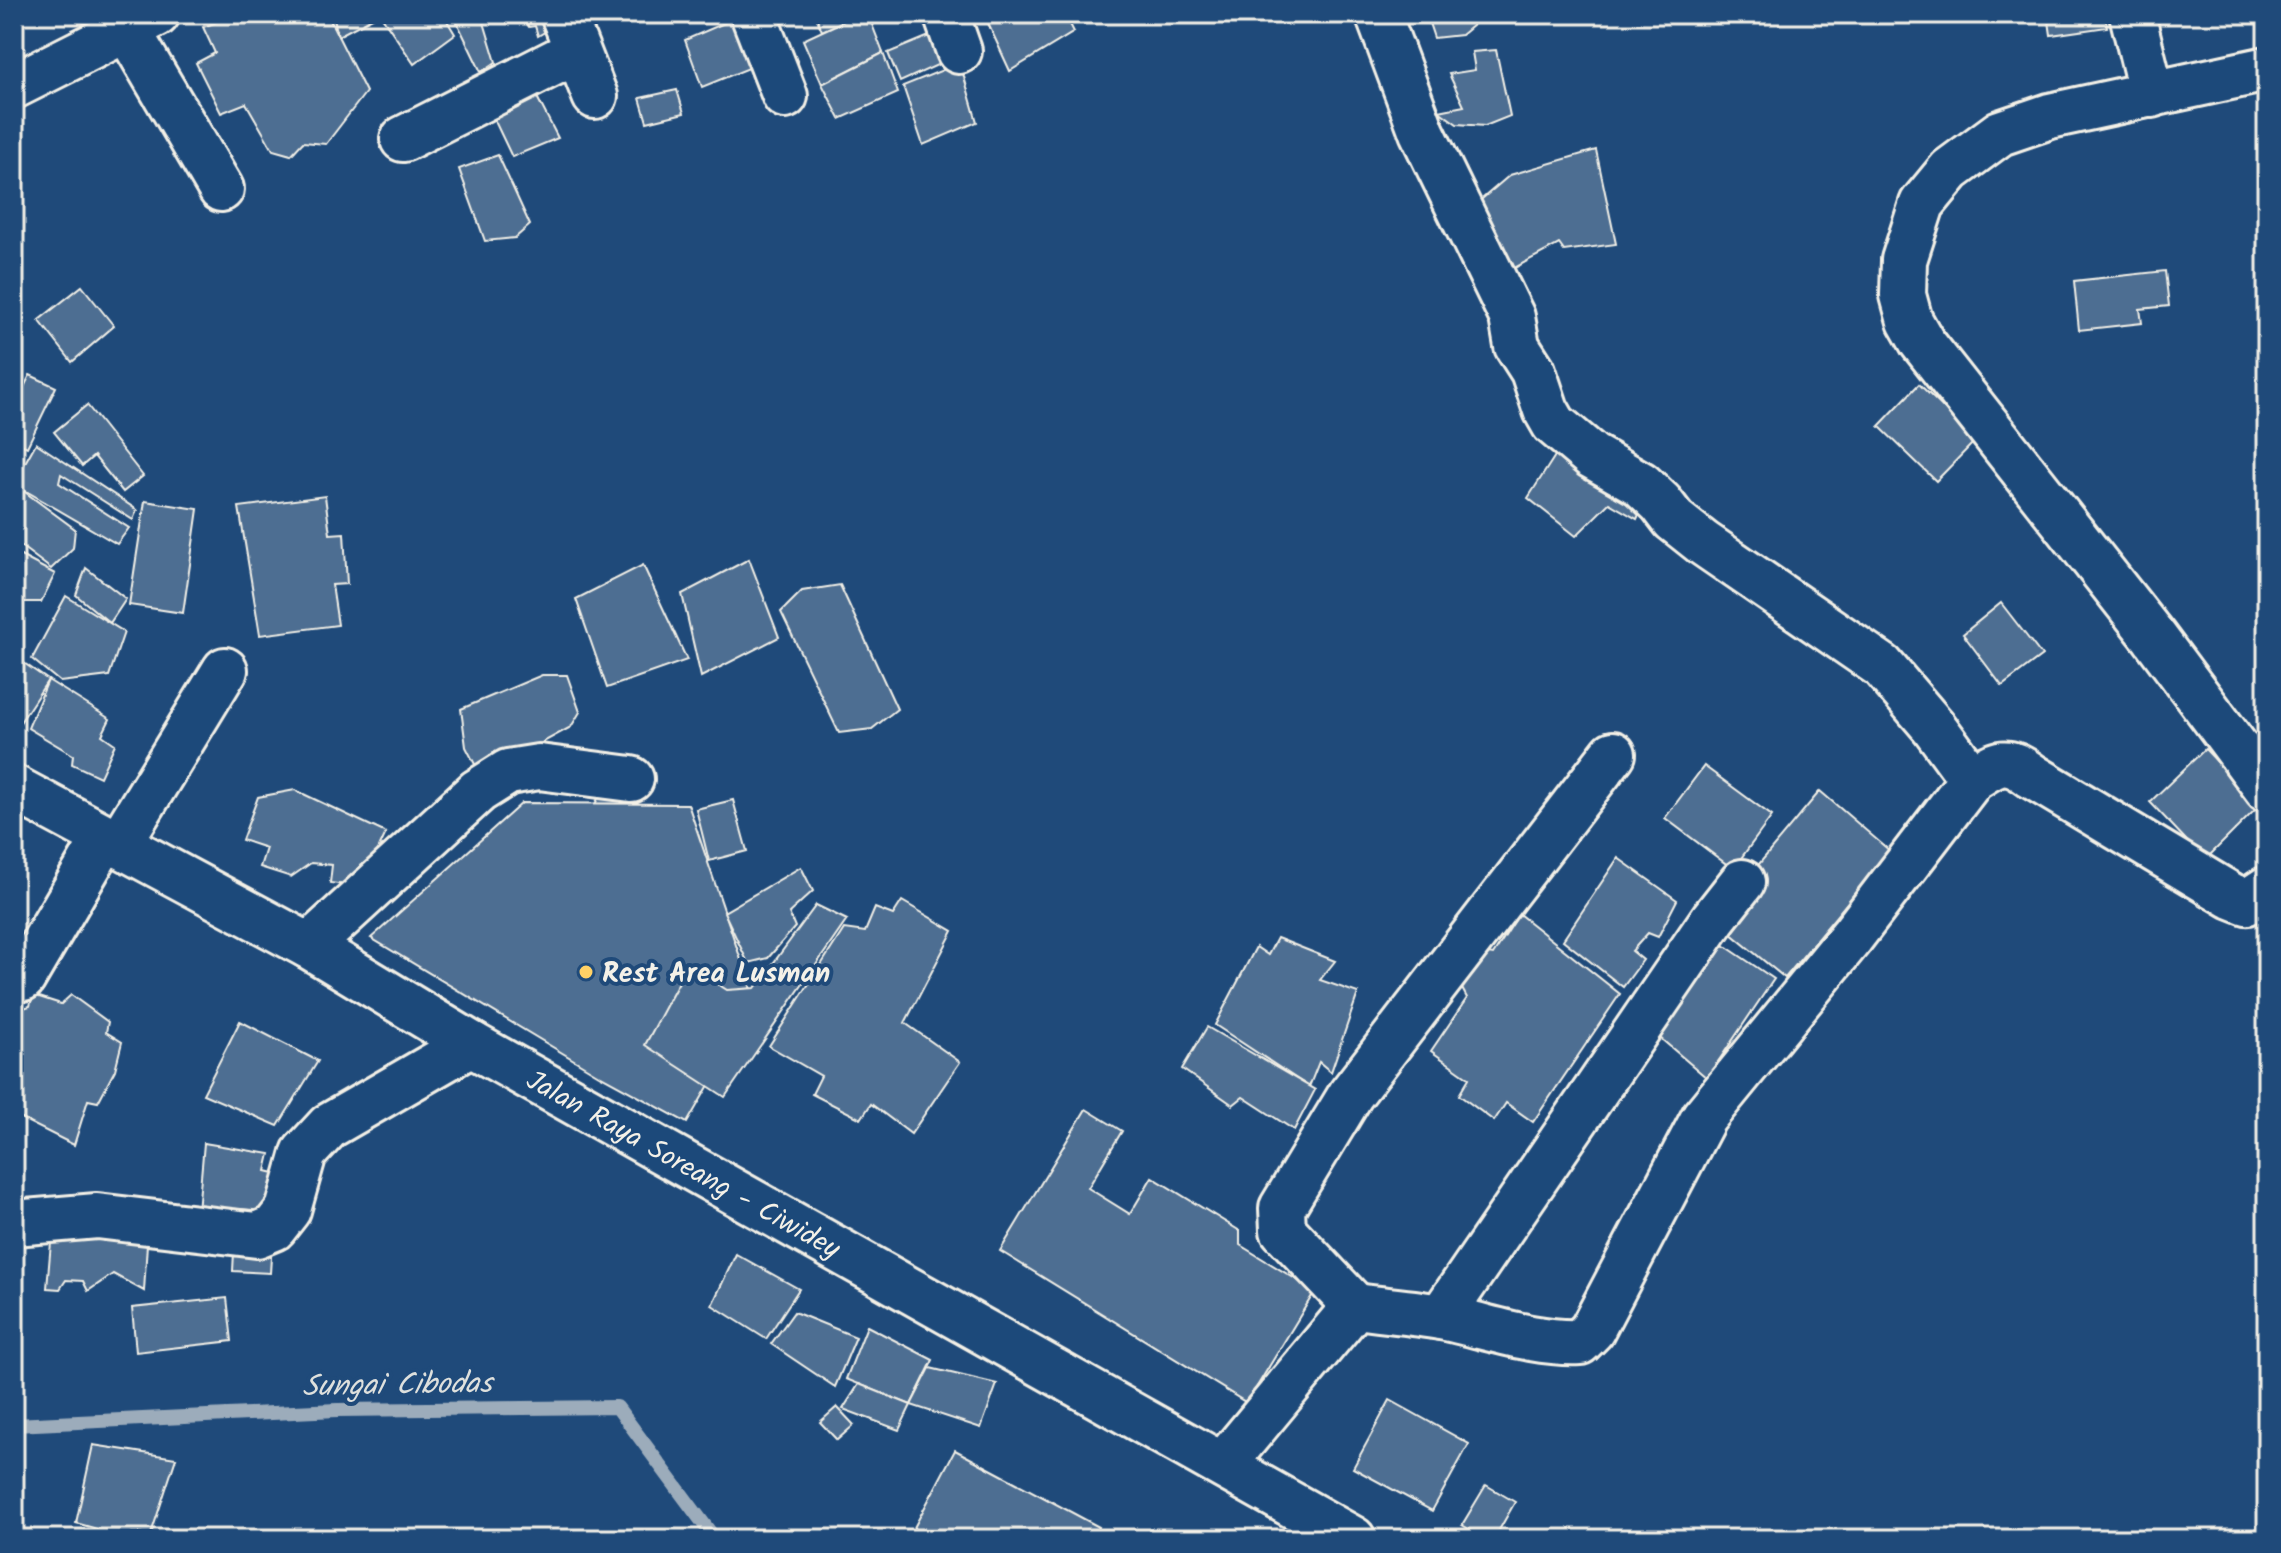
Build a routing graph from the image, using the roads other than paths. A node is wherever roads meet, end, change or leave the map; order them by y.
1 (753, 14) edge
2 (1378, 14) edge
3 (2132, 14) edge
4 (142, 22) edge
5 (570, 32) edge
6 (2267, 69) edge
7 (14, 86) edge
8 (2152, 95) junction
9 (595, 96) dead end
10 (785, 96) dead end
11 (403, 139) dead end
12 (221, 189) dead end
13 (225, 670) dead end
14 (1613, 754) dead end
15 (631, 779) dead end
16 (1972, 779) junction
17 (14, 788) edge
18 (2267, 789) edge
19 (111, 842) junction
20 (1742, 882) dead end
21 (2267, 889) edge
22 (309, 946) junction
23 (23, 978) dead end
24 (471, 1044) junction
25 (14, 1223) edge
26 (1355, 1306) junction
27 (1441, 1317) junction
28 (1223, 1465) junction
29 (1353, 1539) edge

1 - 10 main road
2 - 16 main road
3 - 8 main road
4 - 7 main road
4 - 12 main road
5 - 9 main road
5 - 11 main road
6 - 8 main road
8 - 18 main road
13 - 19 main road
14 - 26 main road
15 - 22 main road
16 - 21 main road
16 - 27 main road
17 - 19 main road, Jalan Raya Soreang - Ciwidey
19 - 22 main road, Jalan Raya Soreang - Ciwidey
19 - 23 main road
20 - 27 main road
22 - 24 main road, Jalan Raya Soreang - Ciwidey
24 - 25 main road
24 - 28 main road, Jalan Raya Soreang - Ciwidey
26 - 27 main road
26 - 28 main road
28 - 29 main road, Jalan Raya Soreang - Ciwidey

